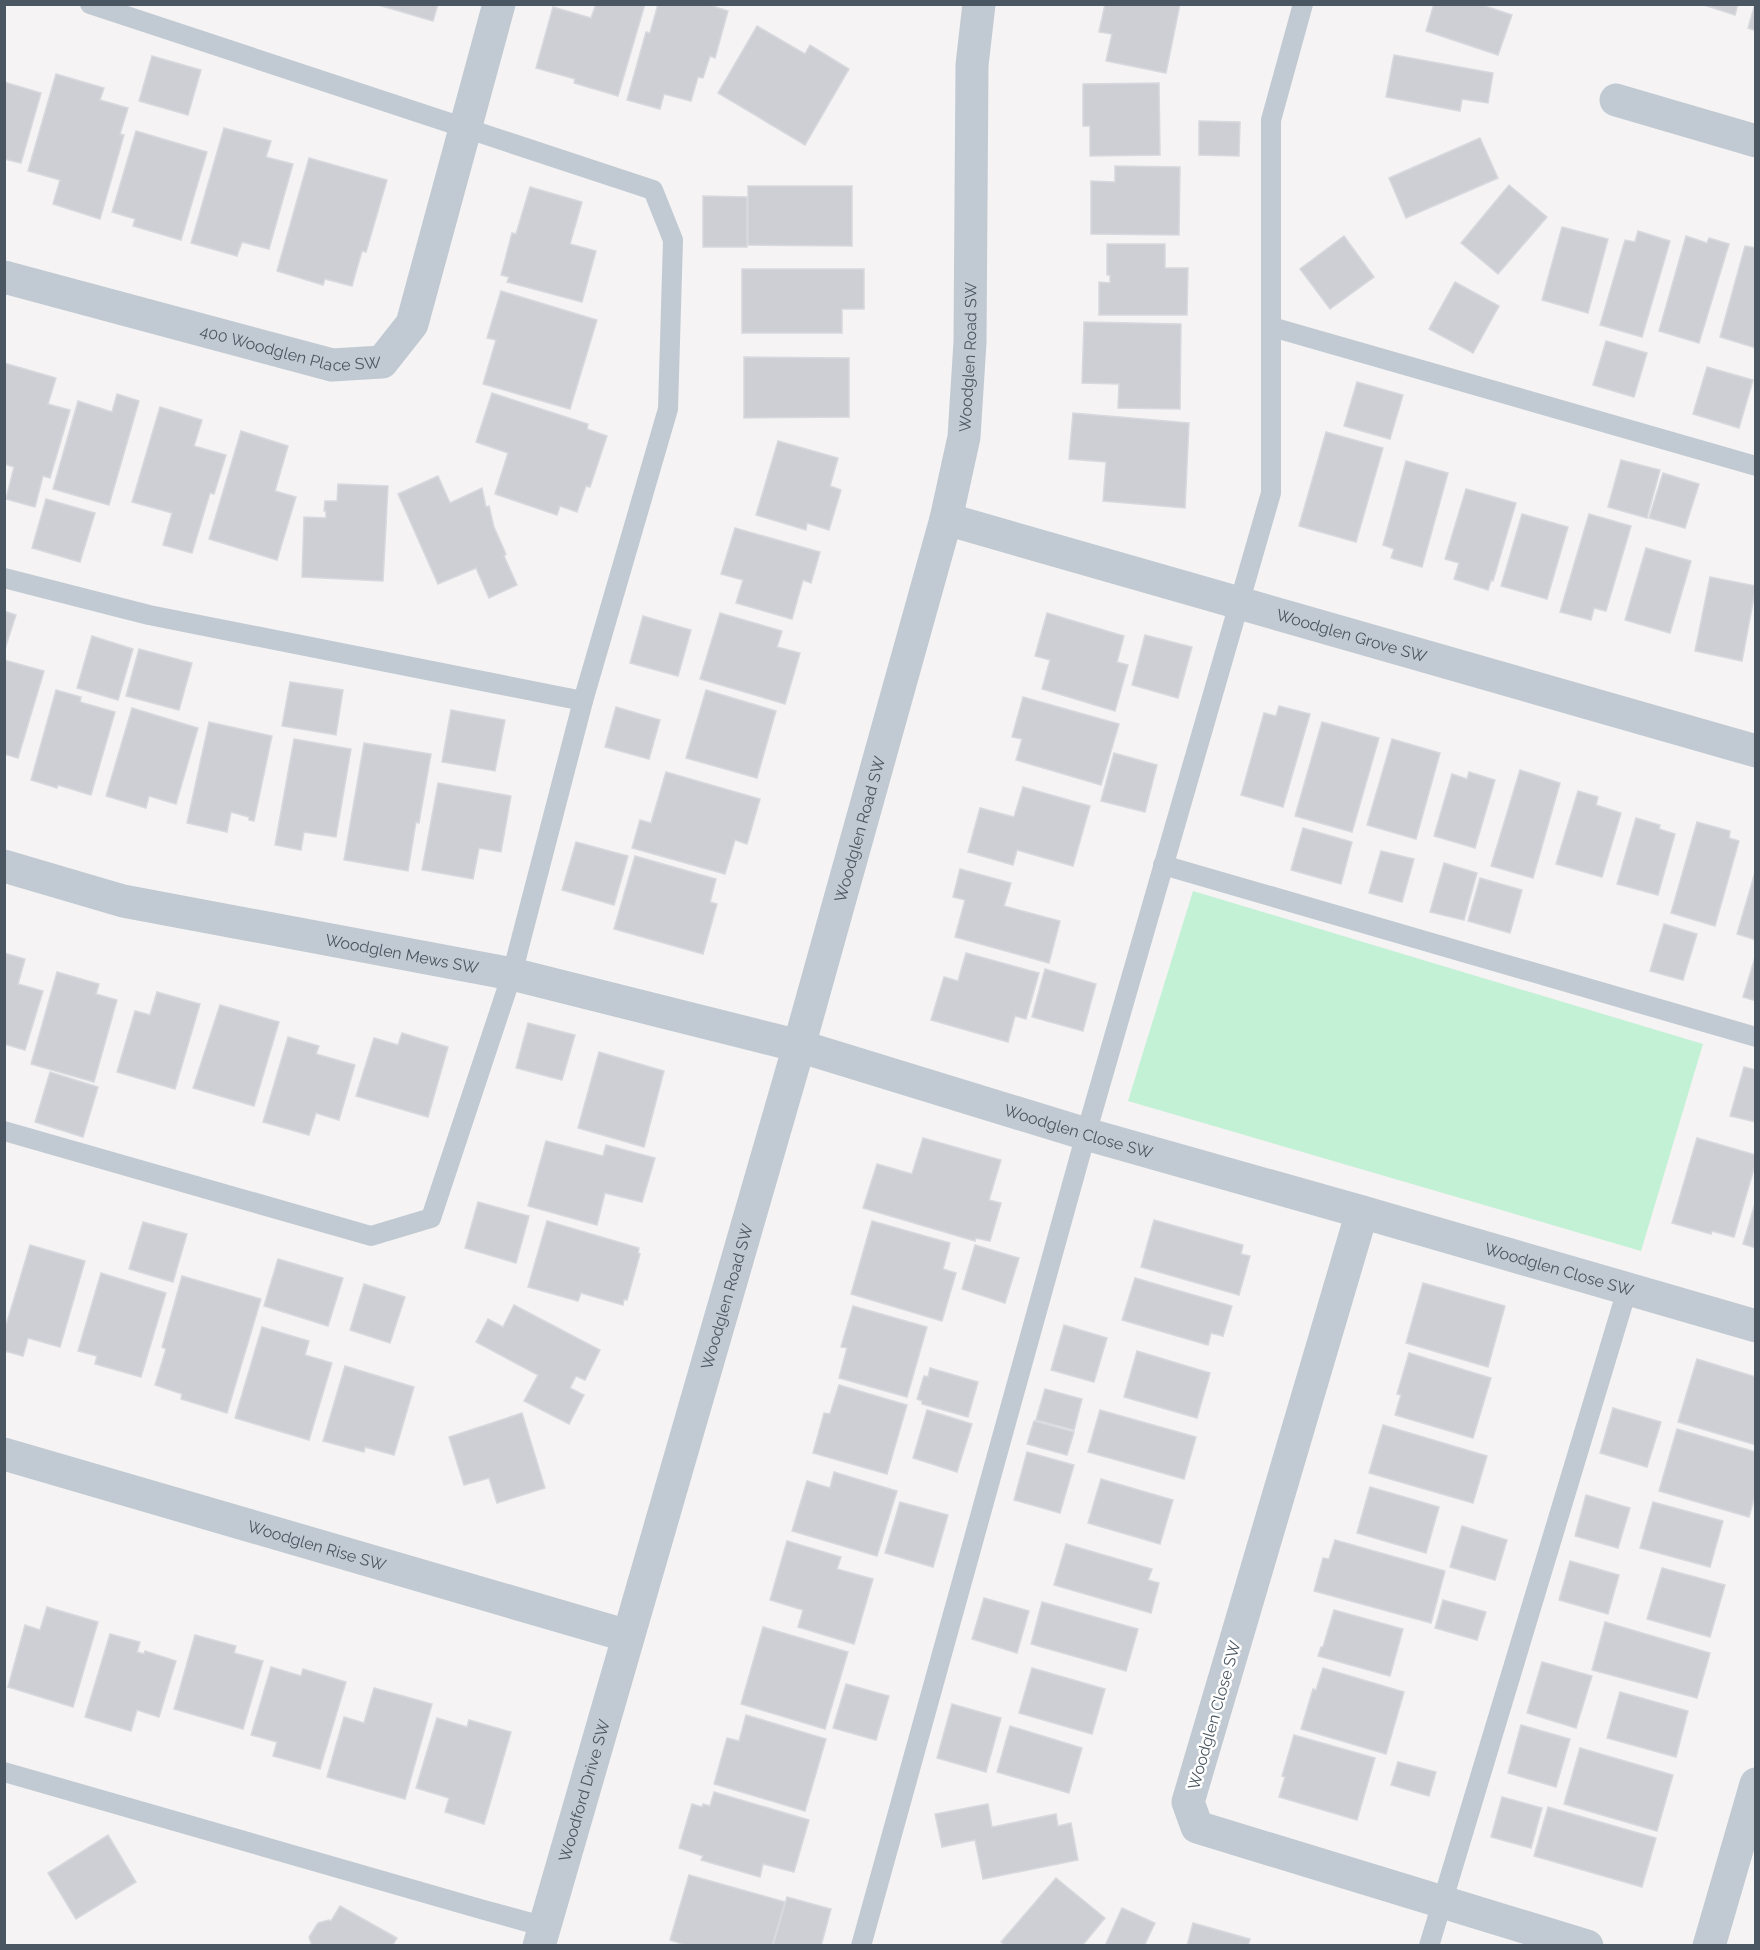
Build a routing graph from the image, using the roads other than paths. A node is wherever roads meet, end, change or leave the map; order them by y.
1 (90, 4) edge
2 (499, 4) edge
3 (979, 4) edge
4 (1303, 4) edge
5 (1617, 100) dead end
6 (466, 128) junction
7 (1755, 141) edge
8 (4, 277) edge
9 (1272, 327) junction
10 (1755, 465) edge
11 (946, 519) junction
12 (4, 578) edge
13 (1239, 602) junction
14 (582, 701) junction
15 (1755, 751) edge
16 (1163, 865) junction
17 (4, 866) edge
18 (512, 974) junction
19 (1755, 1037) edge
20 (799, 1046) junction
21 (4, 1131) edge
22 (1086, 1134) junction
23 (1362, 1212) junction
24 (1627, 1290) junction
25 (1755, 1326) edge
26 (4, 1454) edge
27 (628, 1636) junction
28 (4, 1772) edge
29 (1755, 1784) edge
30 (1442, 1902) junction
31 (542, 1936) edge
32 (861, 1946) edge
33 (1429, 1946) edge
34 (1587, 1946) edge
35 (1709, 1946) edge

1 - 6 lane
2 - 6 street, 400 Woodglen Place SW
3 - 11 street, Woodglen Road SW
4 - 9 lane
5 - 7 street
6 - 8 street, 400 Woodglen Place SW
6 - 14 lane
9 - 10 lane
9 - 13 lane
11 - 13 street, Woodglen Grove SW
11 - 20 street, Woodglen Road SW
12 - 14 lane
13 - 15 street, Woodglen Grove SW
13 - 16 lane
14 - 18 lane
16 - 19 lane
16 - 22 lane
17 - 18 street, Woodglen Mews SW
18 - 20 street, Woodglen Mews SW
18 - 21 lane
20 - 22 street, Woodglen Close SW
20 - 27 street, Woodglen Road SW
22 - 23 street, Woodglen Close SW
22 - 32 lane
23 - 24 street, Woodglen Close SW
23 - 30 street, Woodglen Close SW
24 - 25 street, Woodglen Close SW
24 - 30 lane
26 - 27 street, Woodglen Rise SW
27 - 31 street, Woodford Drive SW
28 - 31 lane
29 - 35 street
30 - 33 lane
30 - 34 street, Woodglen Close SW

